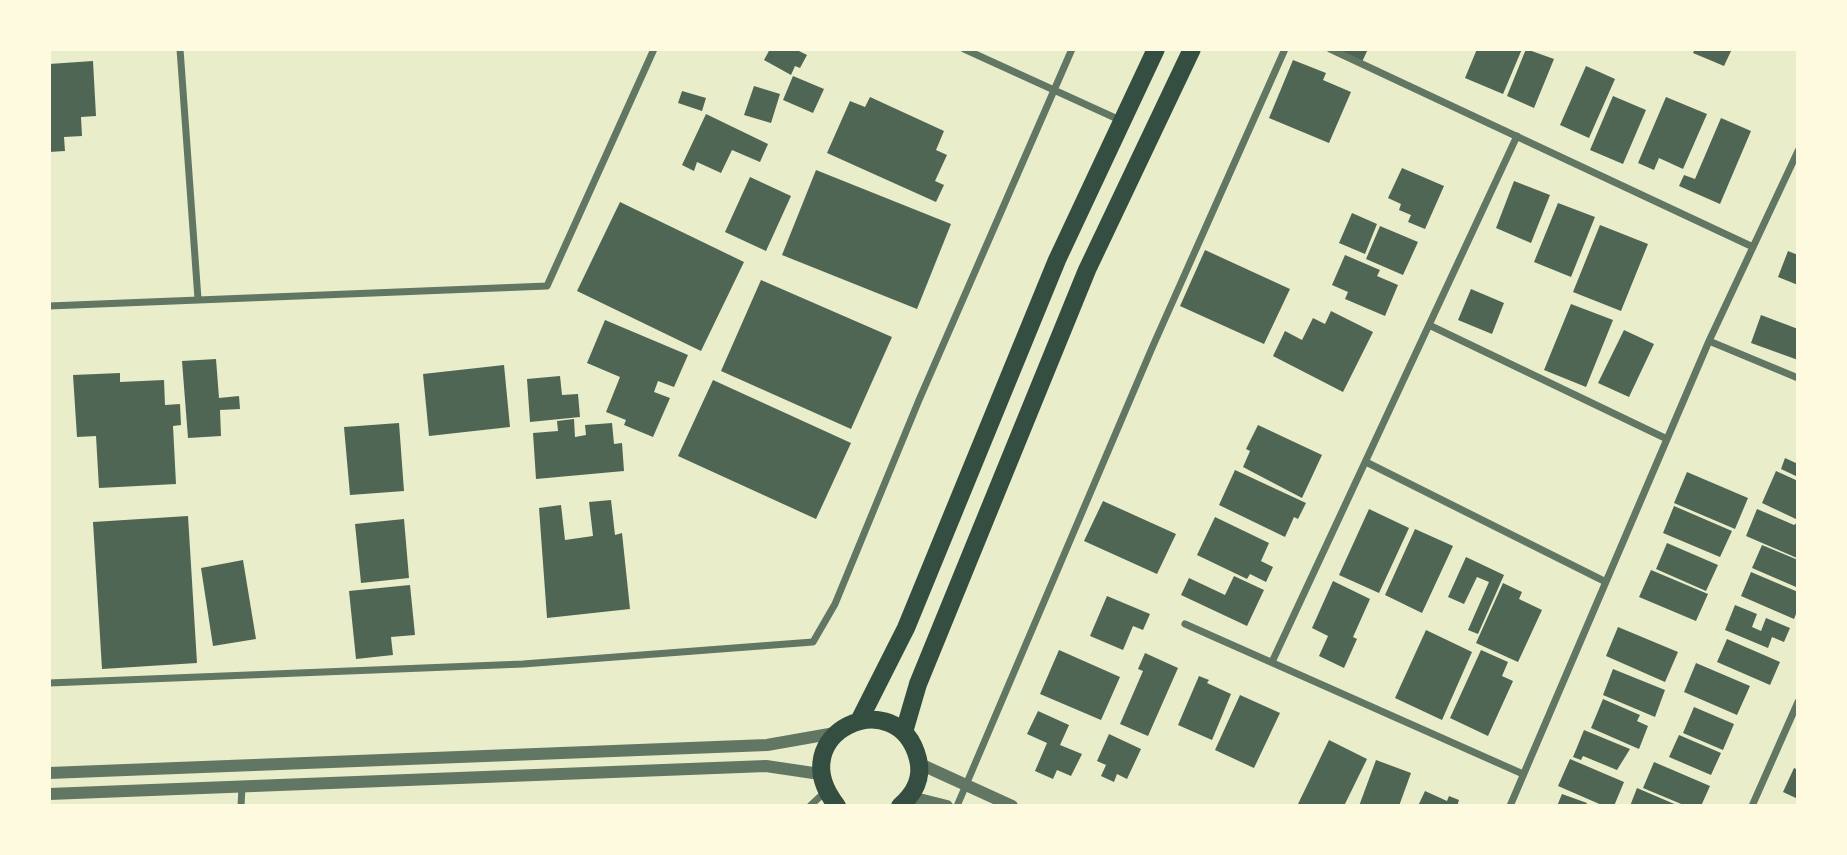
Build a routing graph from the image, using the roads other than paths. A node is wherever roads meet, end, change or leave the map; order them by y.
1 (180, 49) edge
2 (654, 49) edge
3 (964, 49) edge
4 (1072, 49) edge
5 (1156, 49) edge
6 (1192, 49) edge
7 (1285, 49) edge
8 (1330, 49) edge
9 (1053, 90) junction
10 (1122, 121) junction
11 (1517, 136) junction
12 (1798, 151) edge
13 (1753, 247) junction
14 (198, 299) junction
15 (49, 306) edge
16 (1429, 325) junction
17 (1709, 341) junction
18 (1798, 378) edge
19 (1667, 439) junction
20 (1366, 462) junction
21 (1606, 582) junction
22 (1185, 624) dead end
23 (1272, 662) junction
24 (49, 683) edge
25 (1798, 702) edge
26 (859, 722) junction
27 (904, 732) junction
28 (835, 733) junction
29 (920, 764) junction
30 (49, 773) edge
31 (1523, 774) junction
32 (823, 783) junction
33 (966, 785) junction
34 (242, 787) junction
35 (49, 794) edge
36 (906, 801) edge
37 (241, 806) edge
38 (810, 806) edge
39 (837, 806) edge
40 (947, 806) edge
41 (957, 806) edge
42 (1012, 806) edge
43 (1510, 806) edge
44 (1752, 806) edge

1 - 14 street
2 - 14 street
3 - 9 street
4 - 9 street
5 - 10 main road
6 - 27 main road
7 - 33 street
8 - 11 street
9 - 10 street
9 - 24 street
10 - 26 main road
11 - 13 street
11 - 16 street
12 - 13 street
13 - 17 street
14 - 15 street
16 - 19 street
16 - 20 street
17 - 18 street
17 - 19 street
19 - 21 street
20 - 21 street
20 - 23 street
21 - 31 street
22 - 23 street
23 - 31 street
25 - 44 street
26 - 27 main road
26 - 28 main road
27 - 29 main road
28 - 30 street
28 - 32 main road
29 - 33 street
29 - 36 main road
31 - 43 street
32 - 34 street
32 - 38 street
32 - 39 main road
33 - 41 street
33 - 42 street
34 - 35 street
34 - 37 street
36 - 40 street

